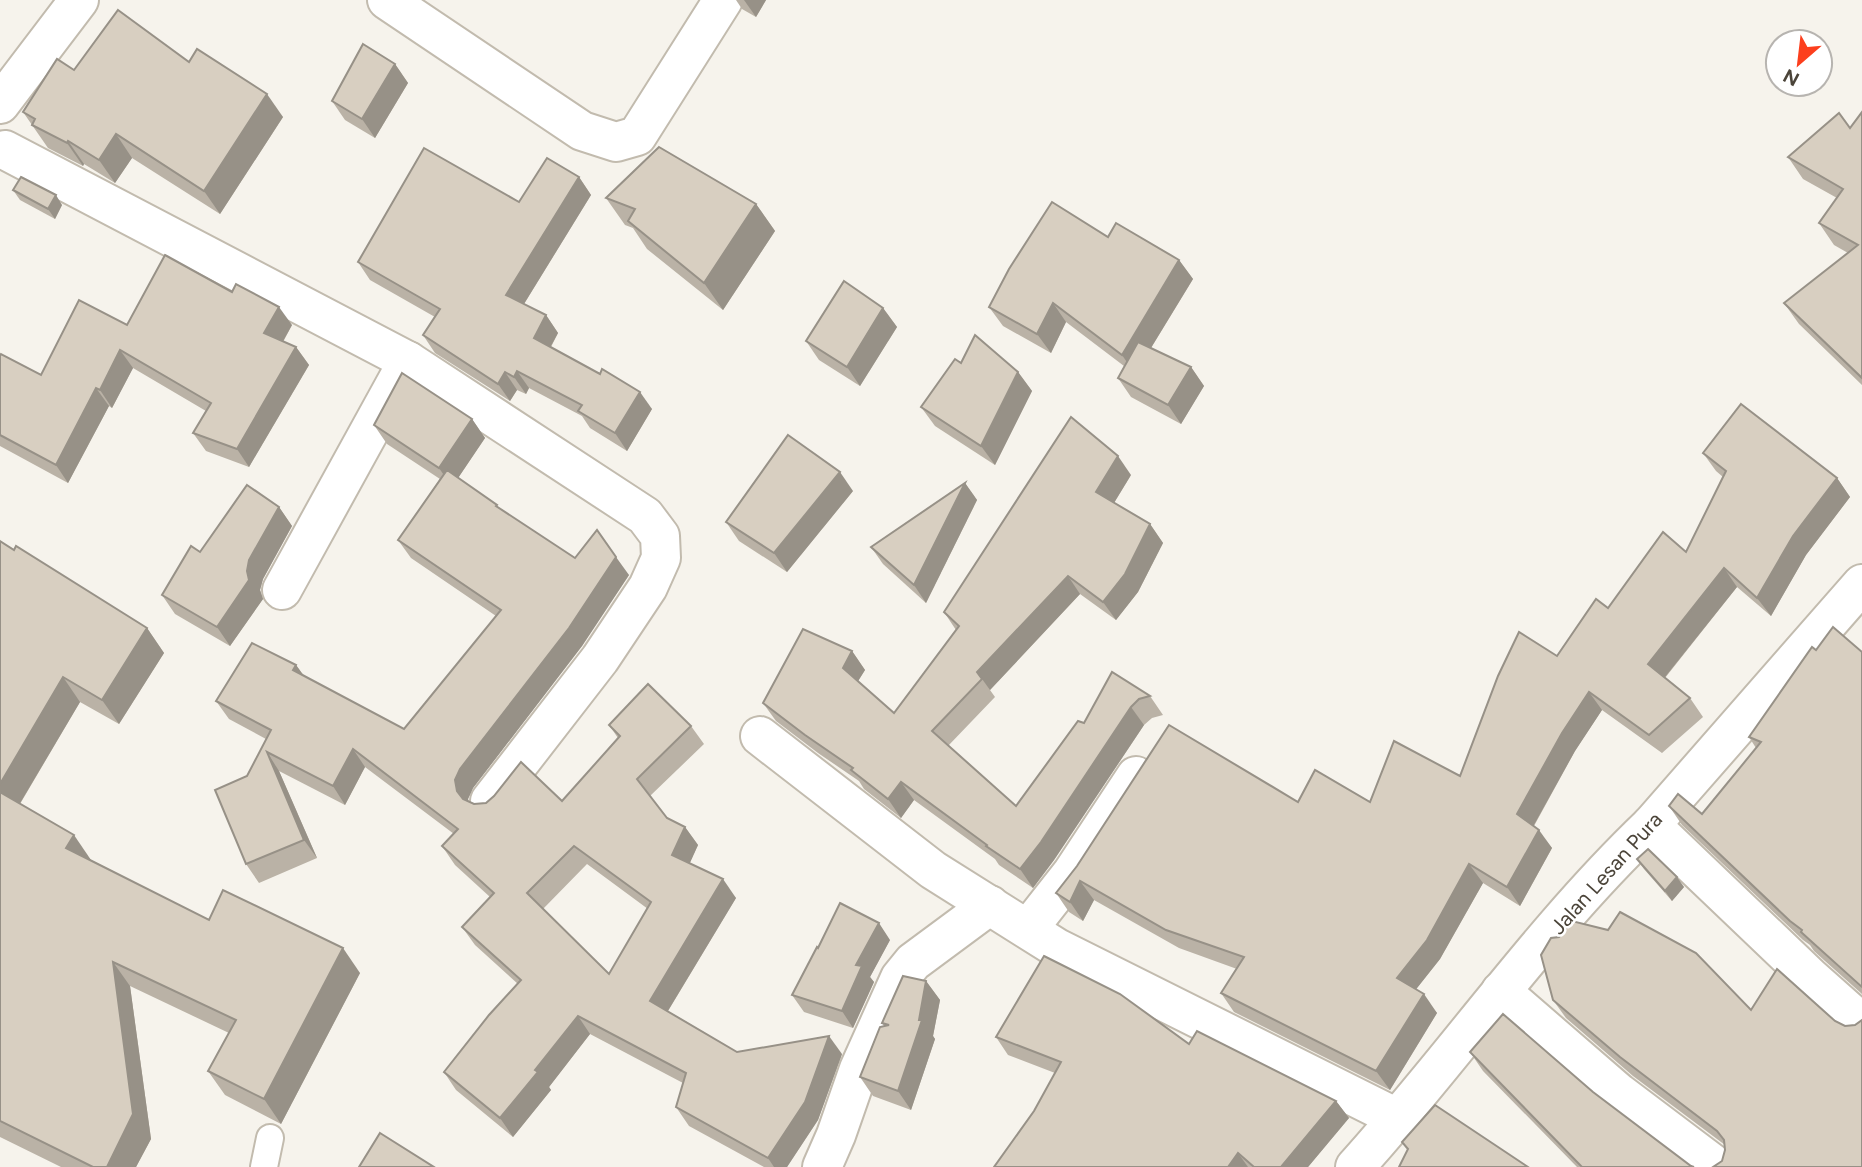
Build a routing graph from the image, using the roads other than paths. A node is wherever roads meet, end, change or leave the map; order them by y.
1 (79, 0) edge
2 (387, 0) edge
3 (723, 0) edge
4 (0, 104) edge
5 (2, 151) edge
6 (408, 361) junction
7 (1862, 584) edge
8 (282, 590) dead end
9 (760, 736) dead end
10 (1155, 748) edge
11 (490, 801) edge
12 (1651, 825) junction
13 (989, 905) junction
14 (1028, 929) junction
15 (1501, 991) junction
16 (1862, 1023) edge
17 (1399, 1119) junction
18 (270, 1138) dead end
19 (264, 1167) edge
20 (822, 1167) edge
21 (1355, 1167) edge
22 (1717, 1167) edge

1 - 4 street
2 - 3 street
5 - 6 street
6 - 8 street
6 - 11 street
7 - 12 street, Jalan Lesan Pura
9 - 13 street
10 - 14 street
12 - 15 street, Jalan Lesan Pura
12 - 16 street
13 - 14 street
13 - 20 street
14 - 17 street
15 - 17 street, Jalan Lesan Pura
15 - 22 street
17 - 21 street, Jalan Lesan Pura
18 - 19 lane

